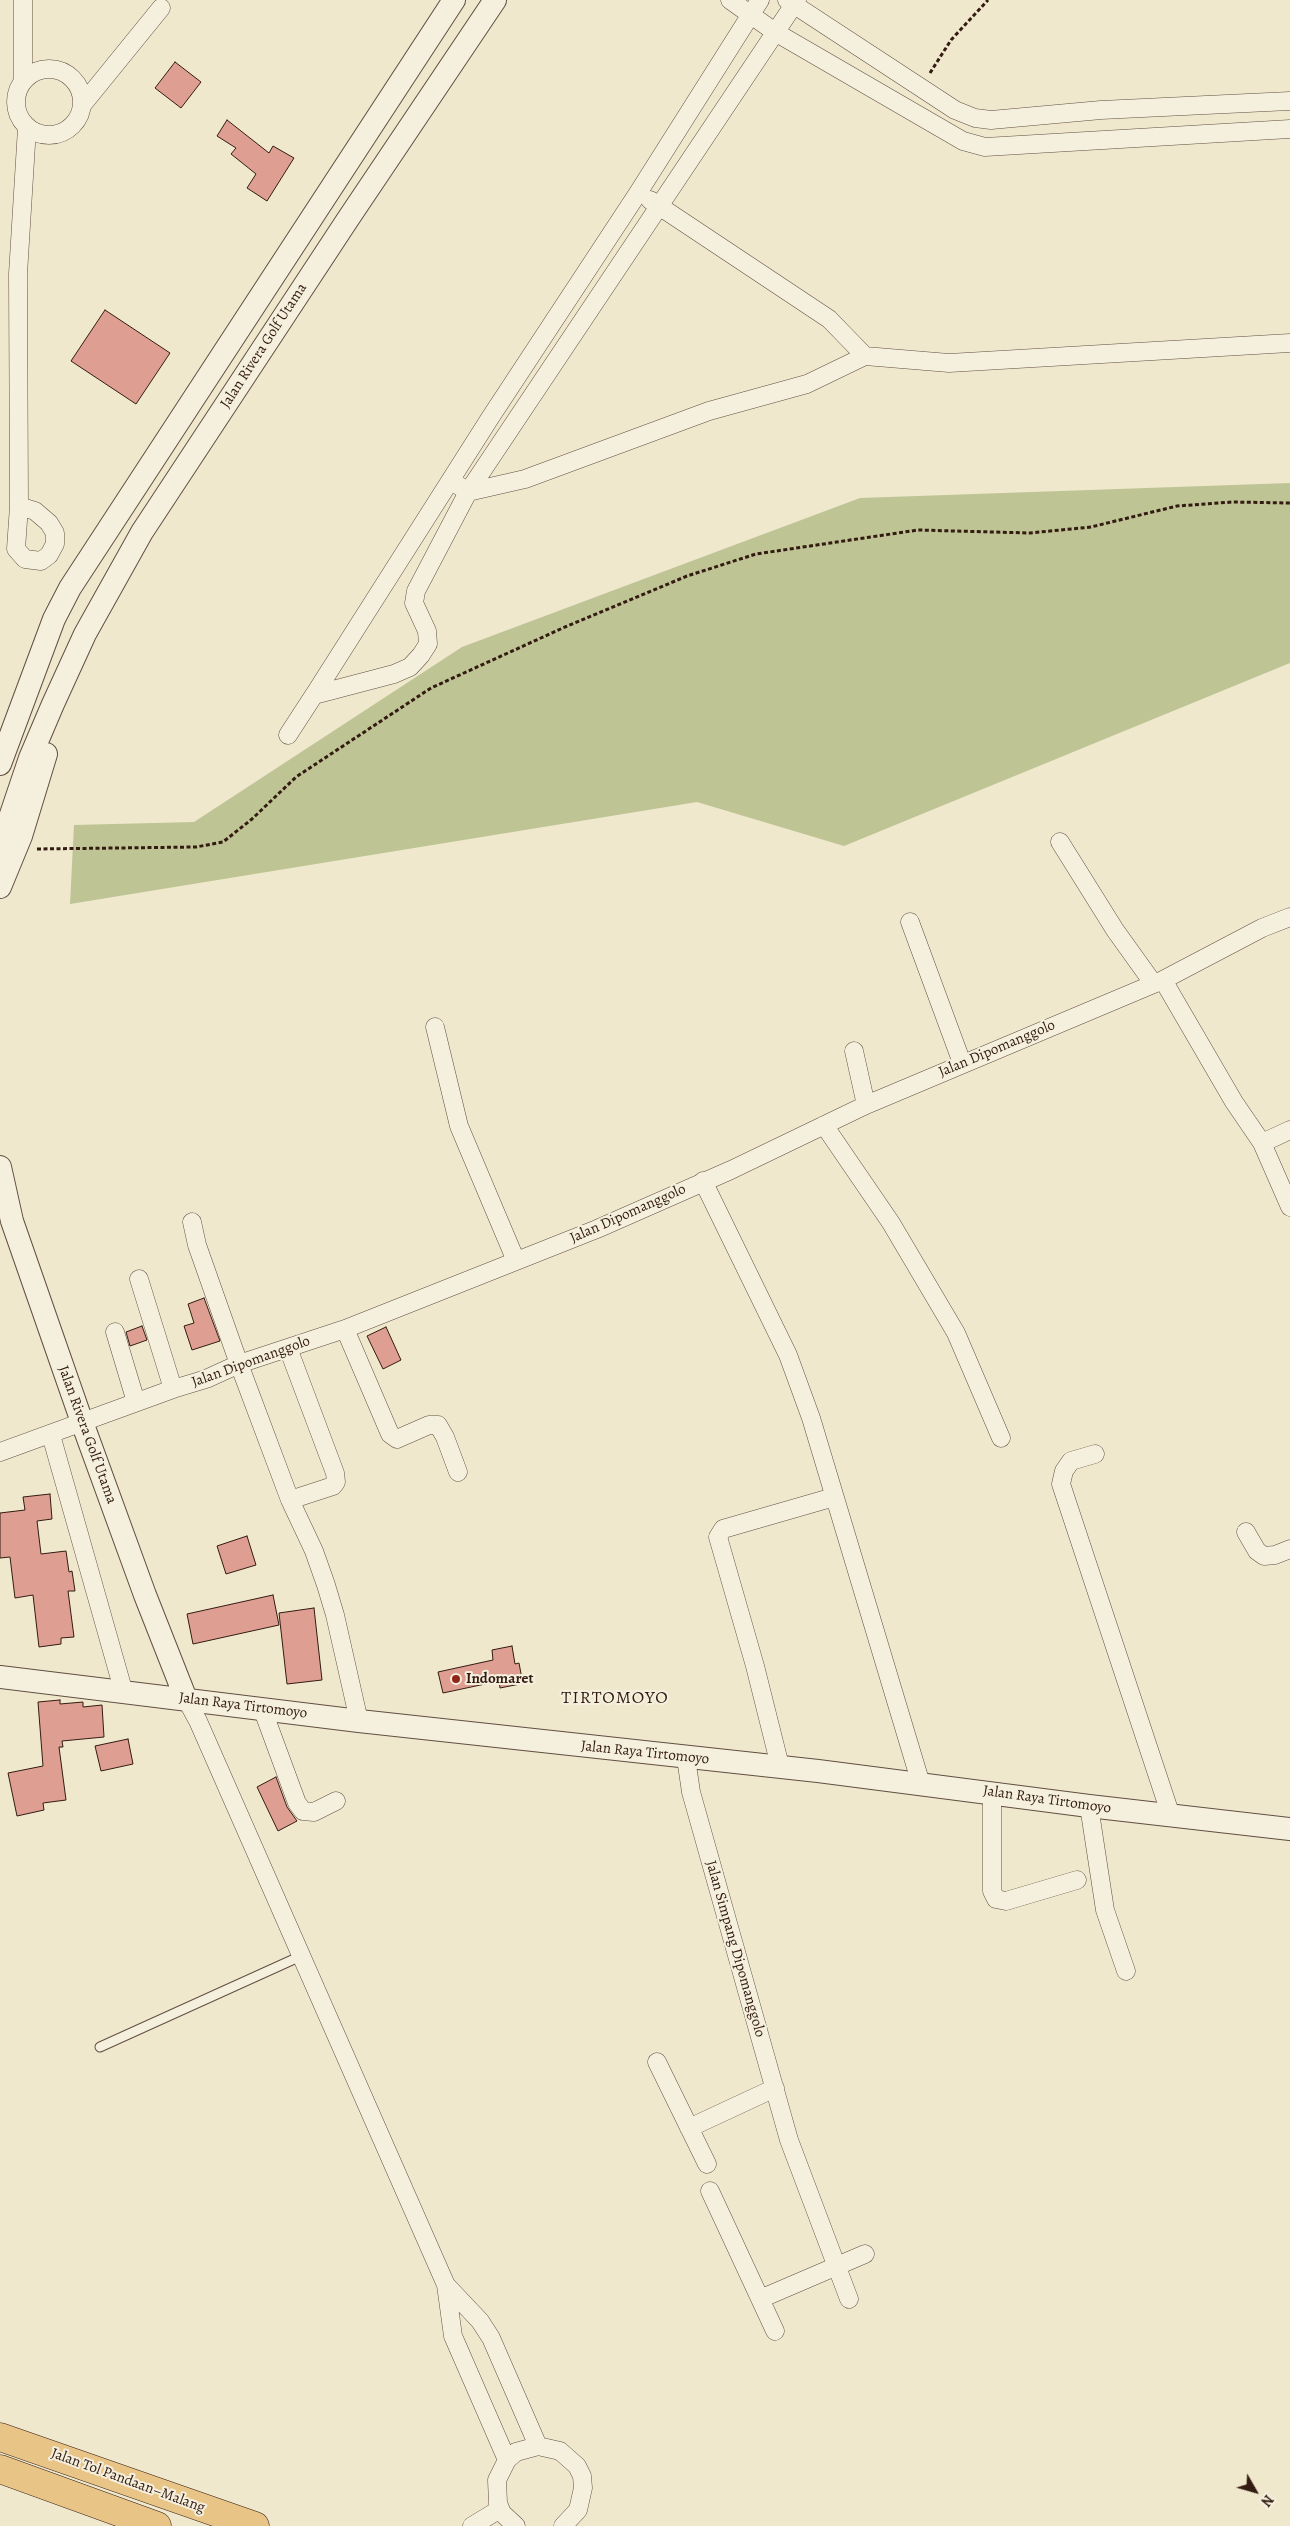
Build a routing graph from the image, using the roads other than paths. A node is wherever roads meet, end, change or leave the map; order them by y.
1 (23, 0) edge
2 (454, 0) edge
3 (495, 0) edge
4 (730, 0) edge
5 (793, 2) edge
6 (755, 7) edge
7 (161, 8) dead end
8 (775, 32) junction
9 (23, 81) junction
10 (1290, 101) edge
11 (83, 104) junction
12 (1020, 118) junction
13 (27, 128) junction
14 (1290, 129) edge
15 (1022, 145) junction
16 (638, 193) junction
17 (659, 205) junction
18 (1290, 344) edge
19 (865, 356) junction
20 (452, 481) junction
21 (468, 492) junction
22 (19, 506) dead end
23 (54, 619) junction
24 (85, 634) junction
25 (25, 693) junction
26 (314, 695) junction
27 (288, 735) dead end
28 (0, 764) edge
29 (0, 818) edge
30 (1060, 842) dead end
31 (8, 848) edge
32 (0, 887) edge
33 (1290, 917) edge
34 (910, 922) dead end
35 (1158, 982) junction
36 (435, 1028) dead end
37 (854, 1051) dead end
38 (962, 1063) junction
39 (866, 1105) junction
40 (824, 1124) junction
41 (1290, 1130) edge
42 (1262, 1143) junction
43 (0, 1167) edge
44 (703, 1180) junction
45 (1290, 1207) edge
46 (192, 1222) dead end
47 (516, 1261) junction
48 (139, 1279) dead end
49 (345, 1329) junction
50 (115, 1332) dead end
51 (288, 1348) junction
52 (239, 1364) junction
53 (173, 1389) junction
54 (136, 1402) junction
55 (82, 1422) junction
56 (51, 1435) junction
57 (1000, 1438) dead end
58 (0, 1452) edge
59 (1095, 1454) dead end
60 (458, 1472) dead end
61 (834, 1497) junction
62 (290, 1500) junction
63 (1246, 1532) dead end
64 (1290, 1549) edge
65 (0, 1677) edge
66 (124, 1693) junction
67 (186, 1699) junction
68 (262, 1708) junction
69 (359, 1721) junction
70 (686, 1758) junction
71 (780, 1766) junction
72 (921, 1784) junction
73 (992, 1793) junction
74 (336, 1802) dead end
75 (1089, 1806) junction
76 (1171, 1816) junction
77 (1290, 1829) edge
78 (1077, 1880) dead end
79 (301, 1956) junction
80 (1126, 1971) dead end
81 (100, 2048) dead end
82 (657, 2062) dead end
83 (775, 2088) junction
84 (689, 2128) junction
85 (706, 2164) dead end
86 (710, 2191) dead end
87 (865, 2254) dead end
88 (836, 2266) junction
89 (446, 2285) junction
90 (760, 2299) junction
91 (849, 2300) dead end
92 (775, 2331) dead end
93 (0, 2437) edge
94 (538, 2446) junction
95 (507, 2460) junction
96 (0, 2469) edge
97 (500, 2508) junction
98 (157, 2526) edge
99 (255, 2526) edge
100 (472, 2526) edge
101 (516, 2526) edge
102 (563, 2526) edge

1 - 9 street
2 - 23 street, Jalan Rivera Golf Utama
3 - 24 street, Jalan Rivera Golf Utama
4 - 6 street
5 - 8 street
5 - 12 street
6 - 8 street
6 - 16 street
7 - 11 street
8 - 15 street
8 - 17 street
9 - 11 street
9 - 13 street
10 - 12 street
11 - 13 street
12 - 15 street
13 - 22 street
14 - 15 street
16 - 17 street
16 - 20 street
17 - 19 street
17 - 21 street
18 - 19 street
19 - 21 street
20 - 21 street
20 - 26 street
21 - 26 street
23 - 24 street
23 - 25 street, Jalan Rivera Golf Utama
24 - 31 street, Jalan Rivera Golf Utama
25 - 28 street, Jalan Rivera Golf Utama
25 - 29 street, Jalan Rivera Golf Utama
26 - 27 street
30 - 35 street
31 - 32 street, Jalan Rivera Golf Utama
33 - 35 street, Jalan Dipomanggolo
34 - 38 street
35 - 38 street, Jalan Dipomanggolo
35 - 42 street
36 - 47 street
37 - 39 street
38 - 39 street, Jalan Dipomanggolo
39 - 40 street, Jalan Dipomanggolo
40 - 44 street, Jalan Dipomanggolo
40 - 57 street
41 - 42 street
42 - 45 street
43 - 55 street, Jalan Rivera Golf Utama
44 - 47 street, Jalan Dipomanggolo
44 - 61 street
46 - 52 street
47 - 49 street, Jalan Dipomanggolo
48 - 53 street
49 - 51 street, Jalan Dipomanggolo
49 - 60 street
50 - 54 street
51 - 52 street, Jalan Dipomanggolo
51 - 62 street
52 - 53 street, Jalan Dipomanggolo
52 - 62 street
53 - 54 street, Jalan Dipomanggolo
54 - 55 street, Jalan Dipomanggolo
55 - 56 street, Jalan Dipomanggolo
55 - 67 street, Jalan Rivera Golf Utama
56 - 58 street, Jalan Dipomanggolo
56 - 66 street
59 - 76 street
61 - 71 street
61 - 72 street
62 - 69 street
63 - 64 street
65 - 66 street, Jalan Raya Tirtomoyo
66 - 67 street, Jalan Raya Tirtomoyo
67 - 68 street, Jalan Raya Tirtomoyo
67 - 79 street
68 - 69 street, Jalan Raya Tirtomoyo
68 - 74 street
69 - 70 street, Jalan Raya Tirtomoyo
70 - 71 street, Jalan Raya Tirtomoyo
70 - 83 street, Jalan Simpang Dipomanggolo
71 - 72 street, Jalan Raya Tirtomoyo
72 - 73 street, Jalan Raya Tirtomoyo
73 - 75 street, Jalan Raya Tirtomoyo
73 - 78 street
75 - 76 street, Jalan Raya Tirtomoyo
75 - 80 street
76 - 77 street, Jalan Raya Tirtomoyo
79 - 81 lane
79 - 89 street
82 - 84 street
83 - 84 street
83 - 88 street, Jalan Simpang Dipomanggolo
84 - 85 street
86 - 90 street
87 - 88 street
88 - 90 street
88 - 91 street, Jalan Simpang Dipomanggolo
89 - 94 street
89 - 95 street
90 - 92 street
93 - 99 highway, Jalan Tol Pandaan–Malang
94 - 95 street
94 - 102 street
95 - 97 street
96 - 98 highway
97 - 100 street
97 - 101 street

